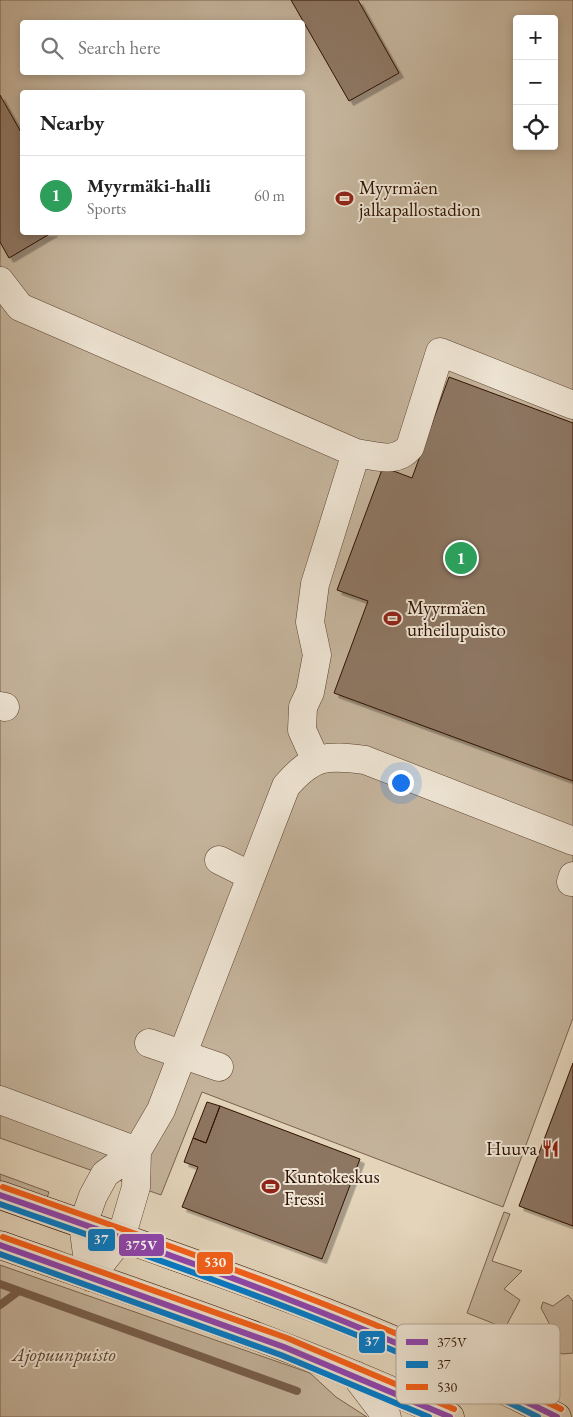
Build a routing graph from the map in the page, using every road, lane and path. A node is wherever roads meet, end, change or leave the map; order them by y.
1 (0, 281) edge
2 (573, 405) edge
3 (356, 453) junction
4 (316, 761) junction
5 (573, 840) edge
6 (219, 860) dead end
7 (252, 876) junction
8 (149, 1043) dead end
9 (183, 1056) junction
10 (219, 1067) dead end
11 (0, 1100) edge
12 (137, 1151) junction
13 (0, 1195) edge
14 (83, 1224) junction
15 (121, 1238) junction
16 (0, 1245) edge
17 (90, 1277) junction
18 (396, 1341) edge
19 (355, 1375) junction
20 (396, 1393) edge
21 (421, 1404) edge
22 (532, 1404) edge
23 (387, 1417) edge
24 (450, 1417) edge
25 (557, 1417) edge

1 - 3 street
2 - 3 street
3 - 4 street
4 - 5 street
4 - 7 street
6 - 7 street
7 - 9 street
8 - 9 street
9 - 10 street
9 - 12 street
11 - 12 street
12 - 14 street
12 - 15 street
13 - 14 main road
14 - 15 main road
14 - 17 street
15 - 17 street
15 - 18 main road
16 - 17 main road
17 - 19 main road
19 - 20 main road
19 - 23 street
21 - 24 main road
22 - 25 main road

